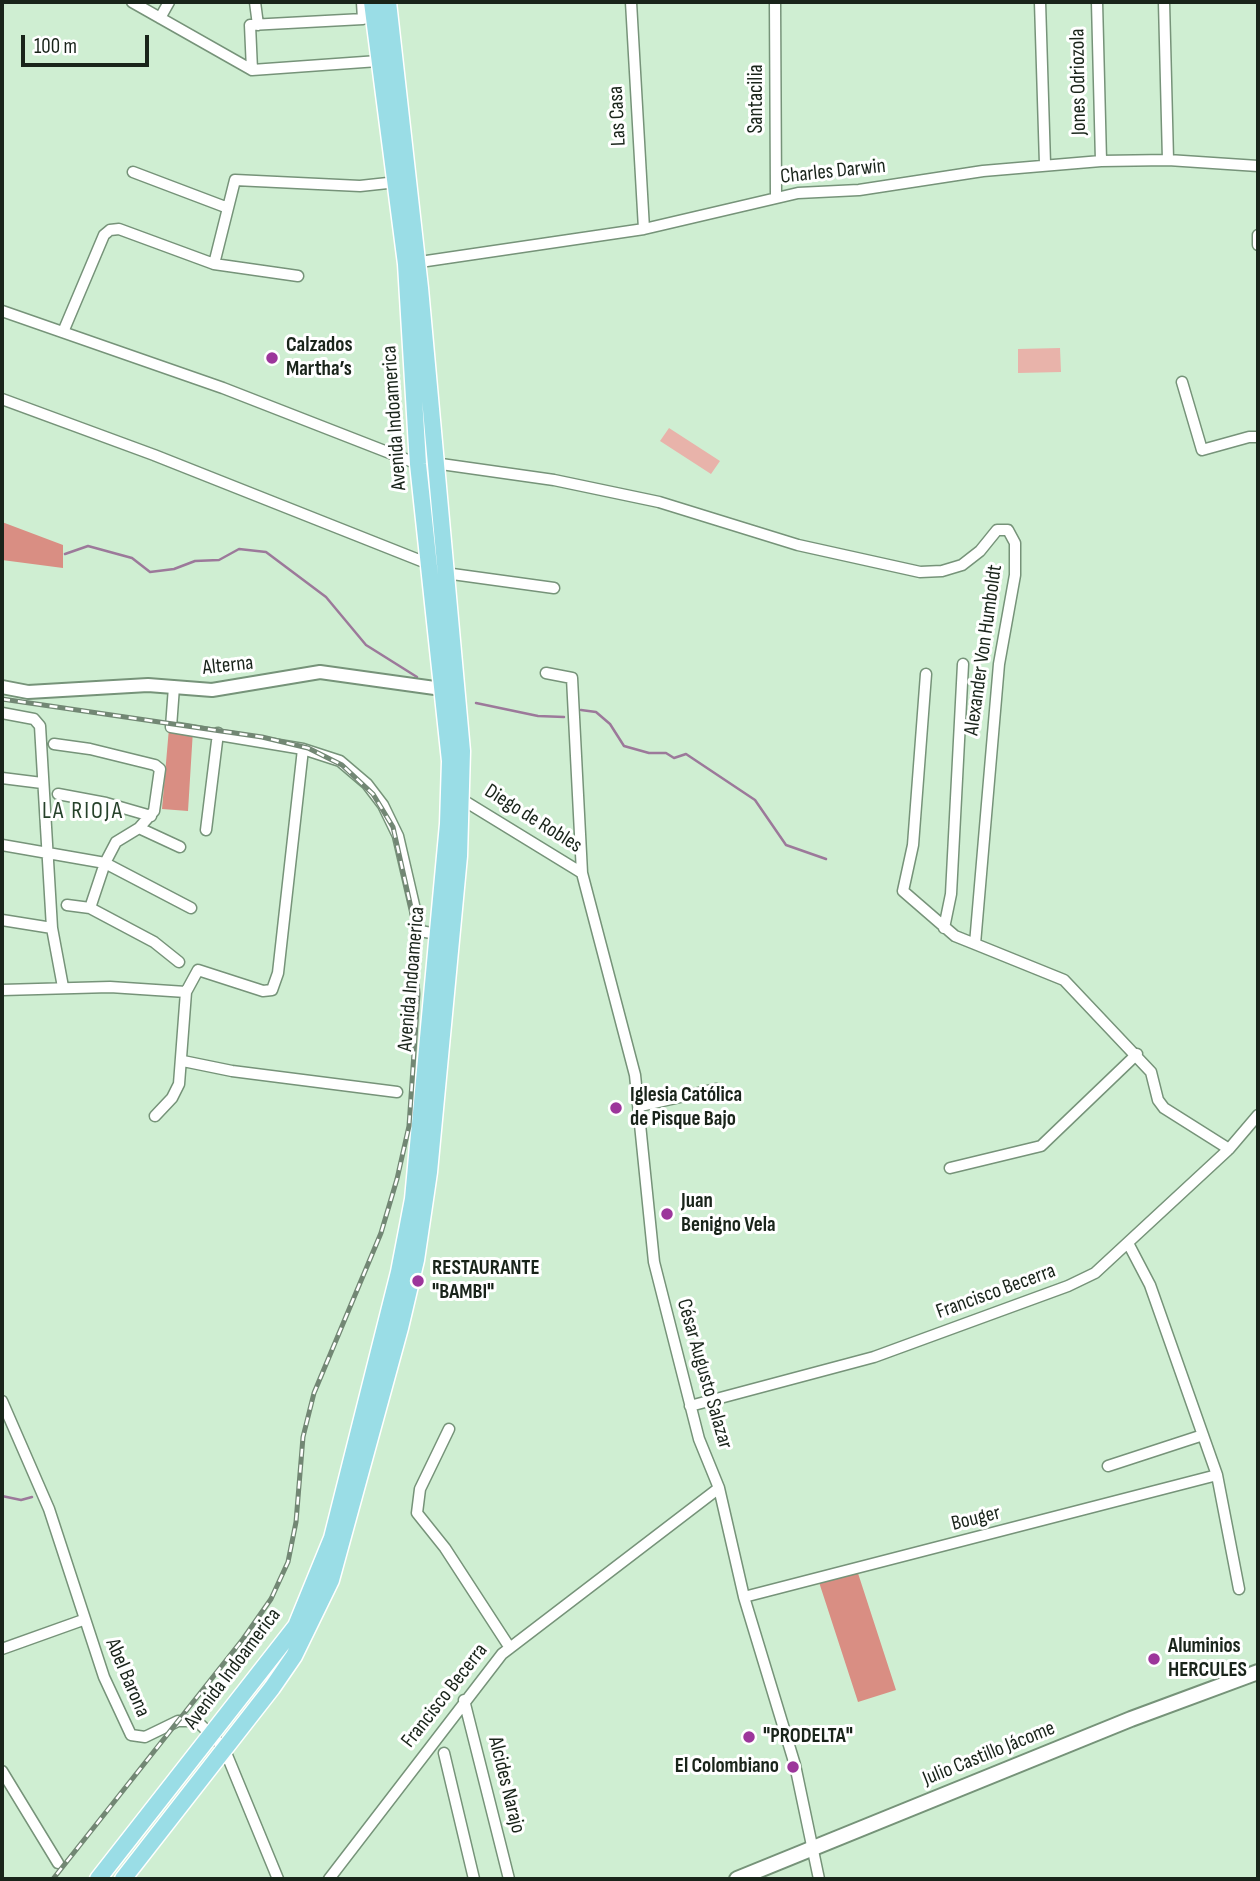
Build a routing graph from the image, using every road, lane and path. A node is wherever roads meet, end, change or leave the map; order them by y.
1 (132, 2) edge
2 (169, 2) edge
3 (255, 2) edge
4 (362, 2) edge
5 (372, 2) edge
6 (387, 2) edge
7 (631, 2) edge
8 (775, 2) edge
9 (1040, 2) edge
10 (1097, 2) edge
11 (1164, 2) edge
12 (160, 18) junction
13 (258, 25) junction
14 (378, 61) junction
15 (252, 70) junction
16 (1168, 160) junction
17 (1101, 161) junction
18 (1045, 164) junction
19 (1258, 166) edge
20 (133, 172) dead end
21 (397, 182) junction
22 (776, 196) junction
23 (228, 208) junction
24 (644, 229) junction
25 (1258, 234) edge
26 (1258, 245) edge
27 (214, 264) junction
28 (412, 269) junction
29 (298, 276) dead end
30 (2, 311) edge
31 (63, 332) junction
32 (1182, 382) dead end
33 (2, 399) edge
34 (1258, 437) edge
35 (426, 463) junction
36 (429, 564) junction
37 (445, 573) junction
38 (554, 587) dead end
39 (962, 664) dead end
40 (546, 673) dead end
41 (926, 674) dead end
42 (2, 687) edge
43 (174, 687) junction
44 (449, 690) junction
45 (28, 692) junction
46 (2, 693) edge
47 (2, 713) edge
48 (218, 733) junction
49 (54, 744) dead end
50 (303, 749) junction
51 (2, 778) edge
52 (42, 783) junction
53 (58, 794) dead end
54 (456, 797) junction
55 (151, 816) junction
56 (139, 828) junction
57 (206, 830) dead end
58 (2, 845) edge
59 (180, 847) dead end
60 (47, 852) junction
61 (105, 863) junction
62 (451, 868) junction
63 (582, 873) junction
64 (67, 905) dead end
65 (90, 908) junction
66 (191, 908) dead end
67 (2, 920) edge
68 (52, 928) junction
69 (944, 928) junction
70 (437, 934) junction
71 (975, 944) junction
72 (179, 962) dead end
73 (63, 987) junction
74 (2, 990) edge
75 (186, 992) junction
76 (1137, 1054) junction
77 (183, 1061) junction
78 (716, 1089) dead end
79 (397, 1092) dead end
80 (640, 1106) junction
81 (1258, 1115) edge
82 (155, 1116) dead end
83 (1229, 1149) junction
84 (950, 1168) dead end
85 (1128, 1243) junction
86 (2, 1401) edge
87 (690, 1406) junction
88 (449, 1429) dead end
89 (1203, 1434) junction
90 (1108, 1466) dead end
91 (1217, 1475) junction
92 (719, 1488) junction
93 (1239, 1589) dead end
94 (744, 1597) junction
95 (83, 1620) junction
96 (510, 1648) junction
97 (2, 1649) edge
98 (1258, 1672) edge
99 (464, 1700) junction
100 (211, 1735) junction
101 (224, 1748) junction
102 (444, 1753) dead end
103 (2, 1771) edge
104 (814, 1848) junction
105 (58, 1863) dead end
106 (99, 1879) edge
107 (123, 1879) edge
108 (278, 1879) edge
109 (329, 1879) edge
110 (474, 1879) edge
111 (509, 1879) edge
112 (737, 1879) edge
113 (819, 1879) edge

1 - 12 street
2 - 12 street
3 - 13 street
4 - 13 street
5 - 14 main road, Avenida Indoamerica
6 - 28 main road, Avenida Indoamerica
7 - 24 street, Las Casa
8 - 22 street, Santacilia
9 - 18 street
10 - 17 street, Jones Odriozola
11 - 16 street
12 - 15 street
13 - 15 street
14 - 15 street
14 - 21 main road, Avenida Indoamerica
16 - 17 street, Charles Darwin
16 - 19 street, Charles Darwin
17 - 18 street, Charles Darwin
18 - 22 street, Charles Darwin
20 - 23 street
21 - 23 street
21 - 28 main road, Avenida Indoamerica
22 - 24 street, Charles Darwin
23 - 27 street
24 - 28 street, Charles Darwin
25 - 26 street
27 - 29 street
27 - 31 street
28 - 35 main road, Avenida Indoamerica
30 - 31 street
31 - 35 street
32 - 34 street
33 - 36 street
35 - 36 main road, Avenida Indoamerica
35 - 37 main road, Avenida Indoamerica
35 - 71 street, Alexander Von Humboldt
36 - 44 main road, Avenida Indoamerica
37 - 38 street
37 - 44 main road, Avenida Indoamerica
39 - 69 street
40 - 63 street, César Augusto Salazar
41 - 69 street
42 - 45 street
43 - 44 street, Alterna
43 - 45 street, Alterna
43 - 48 street
44 - 54 main road, Avenida Indoamerica
45 - 46 street, Alterna
47 - 52 street
48 - 50 street
48 - 57 street
49 - 55 street
50 - 70 street
50 - 75 street
51 - 52 street
52 - 60 street
53 - 55 street
54 - 62 main road, Avenida Indoamerica
54 - 63 street, Diego de Robles
55 - 56 street
56 - 59 street
56 - 61 street
58 - 60 street
60 - 61 street
60 - 68 street
61 - 65 street
61 - 66 street
62 - 70 main road, Avenida Indoamerica
62 - 101 main road, Avenida Indoamerica
63 - 80 street, César Augusto Salazar
64 - 65 street
65 - 72 street
67 - 68 street
68 - 73 street
69 - 71 street
70 - 100 main road, Avenida Indoamerica
71 - 76 street
73 - 74 street
73 - 75 street
75 - 77 street
76 - 83 street
76 - 84 street
77 - 79 street
77 - 82 street
78 - 80 street
80 - 87 street, César Augusto Salazar
81 - 83 street, Francisco Becerra
83 - 85 street, Francisco Becerra
85 - 87 street, Francisco Becerra
85 - 89 street
86 - 95 street, Abel Barona
87 - 92 street, César Augusto Salazar
88 - 96 street
89 - 90 street
89 - 91 street
91 - 93 street
91 - 94 street, Bouger
92 - 94 street, César Augusto Salazar
92 - 96 street, Francisco Becerra
94 - 104 street, César Augusto Salazar
95 - 97 street
95 - 100 street, Abel Barona
96 - 99 street, Francisco Becerra
98 - 104 main road, Julio Castillo Jácome
99 - 109 street, Francisco Becerra
99 - 111 street, Alcides Narajo
100 - 101 street, Abel Barona
100 - 106 main road, Avenida Indoamerica
101 - 107 main road, Avenida Indoamerica
101 - 108 street, Abel Barona
102 - 110 street
103 - 105 street
104 - 112 main road, Julio Castillo Jácome
104 - 113 street, César Augusto Salazar

